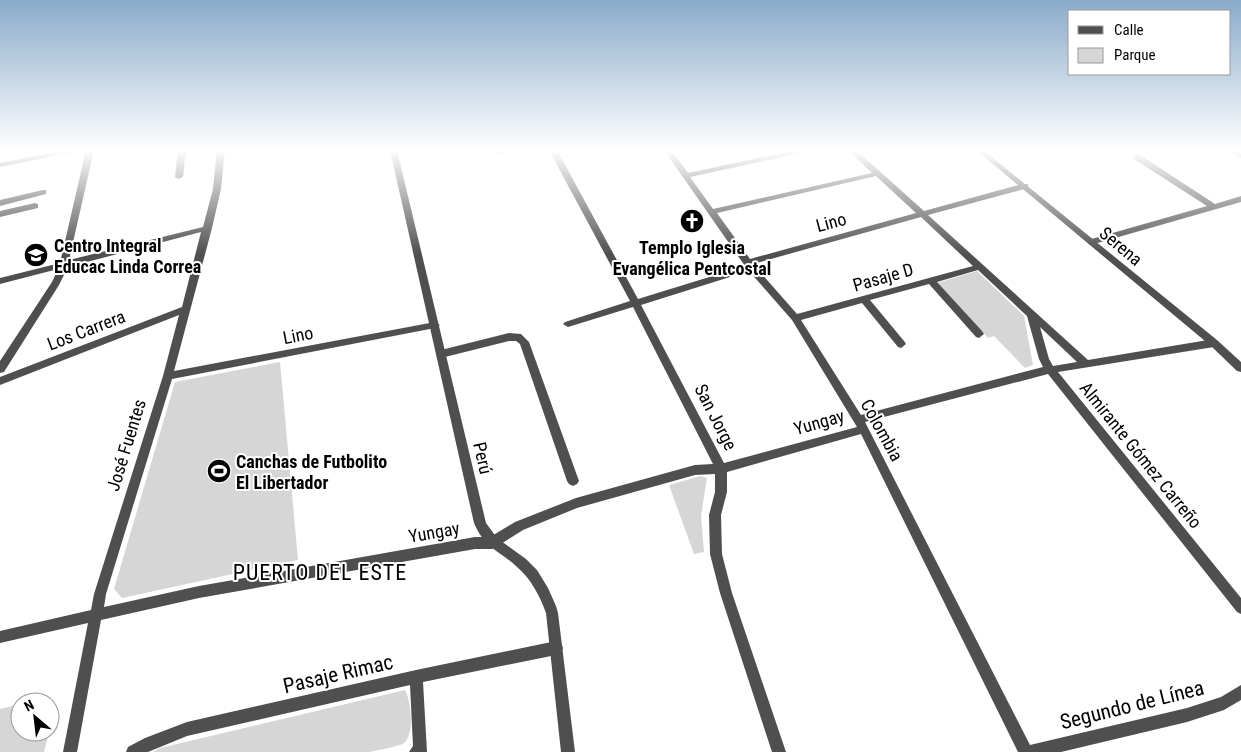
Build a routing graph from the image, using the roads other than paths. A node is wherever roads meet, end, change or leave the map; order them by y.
1 (82, 185) edge
2 (217, 185) edge
3 (401, 185) edge
4 (572, 185) edge
5 (692, 185) edge
6 (828, 185) edge
7 (889, 185) edge
8 (1180, 185) edge
9 (1025, 186) joint
10 (43, 192) dead end
11 (1241, 199) edge
12 (0, 202) edge
13 (35, 206) dead end
14 (1213, 206) junction
15 (711, 212) junction
16 (0, 214) edge
17 (923, 214) junction
18 (208, 228) junction
19 (1091, 242) junction
20 (750, 264) junction
21 (64, 265) junction
22 (979, 266) junction
23 (931, 281) junction
24 (0, 282) edge
25 (865, 300) junction
26 (635, 302) junction
27 (184, 309) junction
28 (1032, 316) junction
29 (795, 318) junction
30 (568, 324) dead end
31 (435, 325) junction
32 (979, 334) dead end
33 (1214, 343) junction
34 (901, 344) dead end
35 (441, 354) junction
36 (1086, 364) junction
37 (1241, 368) edge
38 (0, 369) edge
39 (1050, 370) junction
40 (168, 376) junction
41 (0, 381) edge
42 (860, 424) junction
43 (721, 469) junction
44 (573, 481) dead end
45 (492, 543) junction
46 (1239, 603) edge
47 (97, 616) junction
48 (0, 637) edge
49 (556, 648) junction
50 (416, 677) junction
51 (1241, 692) edge
52 (70, 752) edge
53 (133, 752) edge
54 (419, 752) edge
55 (568, 752) edge
56 (779, 752) edge
57 (1026, 752) edge
58 (1031, 752) edge

1 - 21 street
2 - 18 street, José Fuentes
3 - 31 street, Perú
4 - 26 street, San Jorge
5 - 15 street, Colombia
6 - 15 street
7 - 17 street, Almirante Gómez Carreño
8 - 14 street
9 - 17 street, Lino
9 - 19 street, Serena
10 - 12 street
11 - 14 street
13 - 16 street
14 - 19 street
15 - 20 street, Colombia
17 - 20 street, Lino
17 - 22 street, Almirante Gómez Carreño
18 - 21 street
18 - 27 street, José Fuentes
19 - 33 street, Serena
20 - 26 street, Lino
20 - 29 street, Colombia
21 - 24 street
21 - 38 street
22 - 23 street, Pasaje D
22 - 28 street, Almirante Gómez Carreño
23 - 25 street, Pasaje D
23 - 32 street
25 - 29 street, Pasaje D
25 - 34 street
26 - 30 street, Lino
26 - 43 street, San Jorge
27 - 40 street, José Fuentes
27 - 41 street, Los Carrera
28 - 36 street, Almirante Gómez Carreño
28 - 39 street, Almirante Gómez Carreño
29 - 42 street, Colombia
31 - 35 street, Perú
31 - 40 street, Lino
33 - 36 street, Yungay
33 - 37 street, Serena
35 - 44 street
35 - 45 street, Perú
36 - 39 street, Yungay
39 - 42 street, Yungay
39 - 46 street, Almirante Gómez Carreño
40 - 47 street, José Fuentes
42 - 43 street, Yungay
42 - 57 street, Colombia
43 - 45 street, Yungay
43 - 56 street, San Jorge
45 - 47 street, Yungay
45 - 49 street, Perú
47 - 48 street, Yungay
47 - 52 street, José Fuentes
49 - 50 street, Pasaje Rimac
49 - 55 street, Perú
50 - 53 street, Pasaje Rimac
50 - 54 street
51 - 58 street, Segundo de Línea

